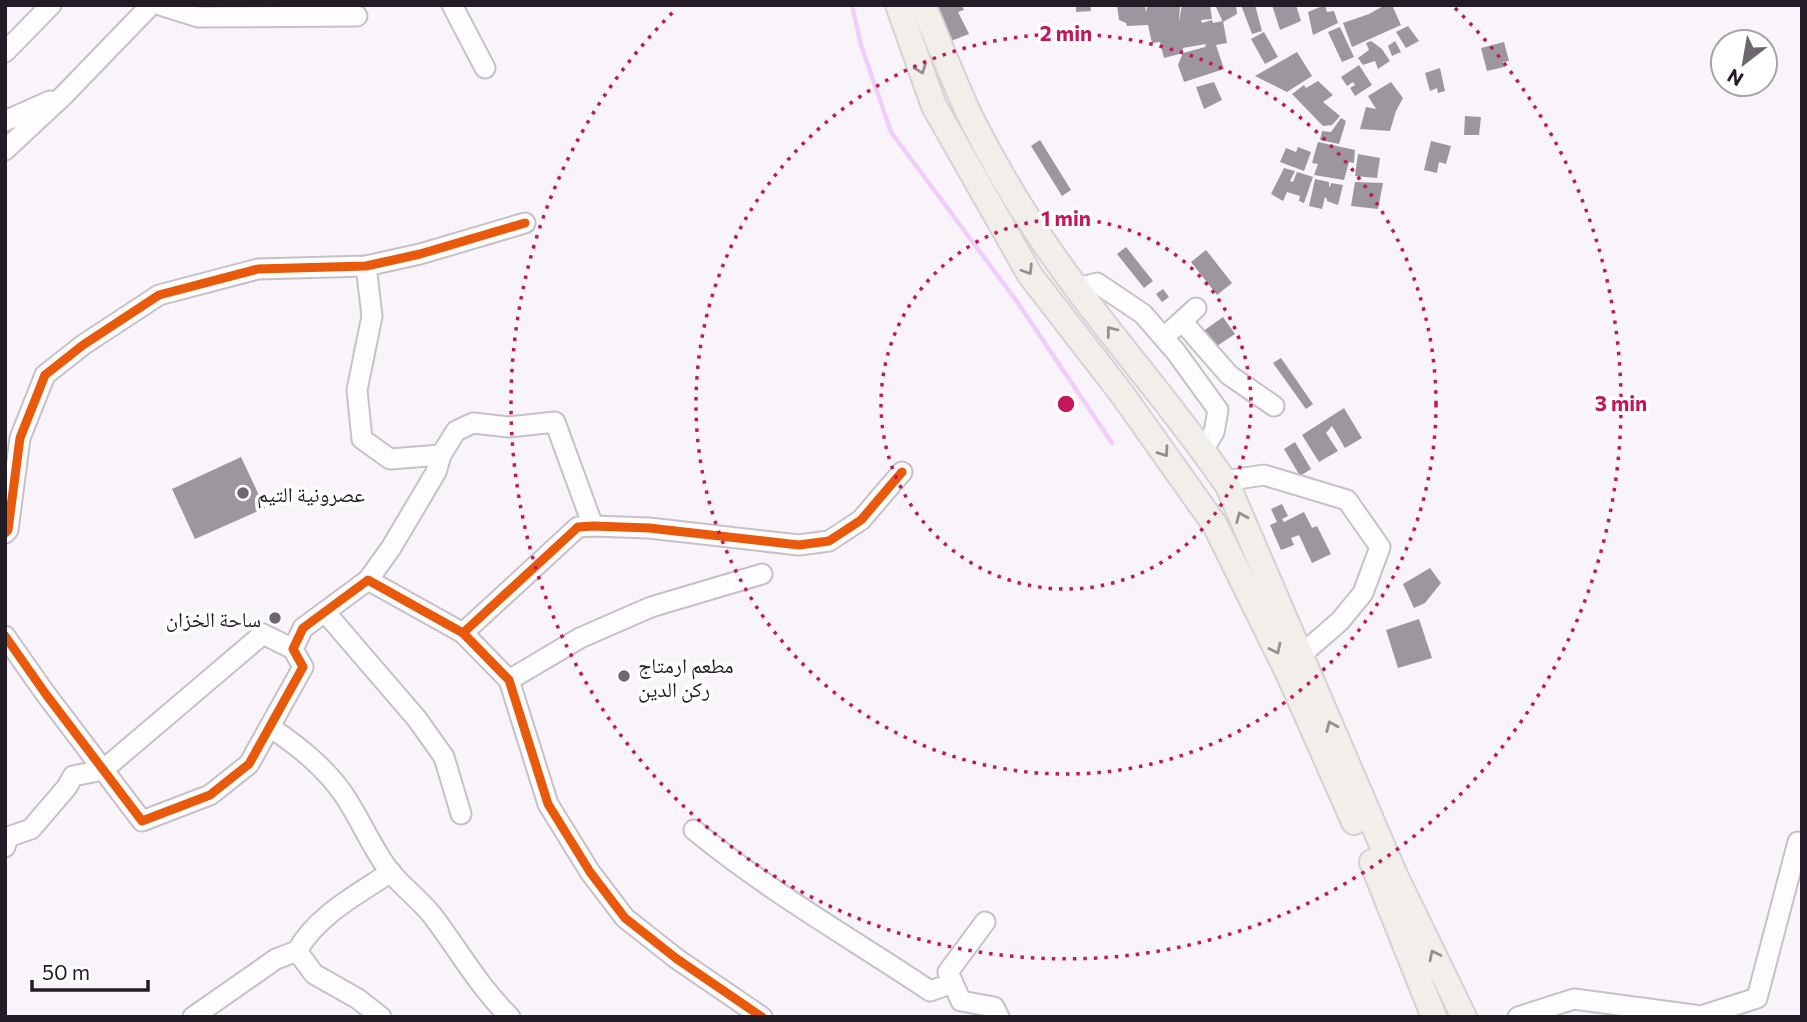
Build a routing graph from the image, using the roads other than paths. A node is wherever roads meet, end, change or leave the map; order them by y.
1 (51, 5) edge
2 (151, 5) edge
3 (160, 5) edge
4 (452, 5) edge
5 (898, 5) edge
6 (923, 5) edge
7 (357, 16) dead end
8 (5, 52) edge
9 (485, 68) dead end
10 (64, 94) junction
11 (5, 121) edge
12 (5, 150) edge
13 (526, 223) dead end
14 (366, 266) junction
15 (1078, 288) junction
16 (1164, 337) junction
17 (1273, 406) dead end
18 (1203, 450) junction
19 (441, 456) junction
20 (902, 472) dead end
21 (1224, 481) junction
22 (593, 526) junction
23 (5, 533) edge
24 (762, 574) dead end
25 (368, 580) junction
26 (325, 612) junction
27 (463, 633) junction
28 (5, 636) edge
29 (293, 649) junction
30 (1301, 655) junction
31 (509, 680) junction
32 (270, 727) junction
33 (103, 770) junction
34 (461, 814) dead end
35 (694, 830) dead end
36 (1798, 842) dead end
37 (5, 847) edge
38 (391, 873) junction
39 (985, 922) dead end
40 (297, 951) junction
41 (953, 983) junction
42 (1548, 1014) edge
43 (1433, 1016) edge
44 (193, 1017) edge
45 (381, 1017) edge
46 (510, 1017) edge
47 (762, 1017) edge
48 (999, 1017) edge
49 (1464, 1017) edge
50 (1518, 1017) edge

1 - 8 street
2 - 10 street
3 - 7 street
4 - 9 street
5 -> 43 main road
6 - 15 main road
10 - 11 street
10 - 12 street
13 - 14 street
14 - 19 street
14 - 23 street
15 - 16 street
18 -> 15 main road
16 - 17 street
16 - 18 street
18 - 21 main road
19 - 22 street
19 - 25 street
20 - 22 street
30 -> 21 main road
21 - 30 street
22 - 27 street
24 - 31 street
25 - 26 street
25 - 27 street
26 - 29 street
26 - 34 street
27 - 31 street
28 - 33 street
29 - 32 street
29 - 33 street
49 -> 30 main road
31 - 47 street
32 - 33 street
32 - 38 street
33 - 37 street
35 - 41 street
36 - 42 street
38 - 40 street
38 - 46 street
39 - 41 street
40 - 44 street
40 - 45 street
41 - 48 street
42 - 50 street

